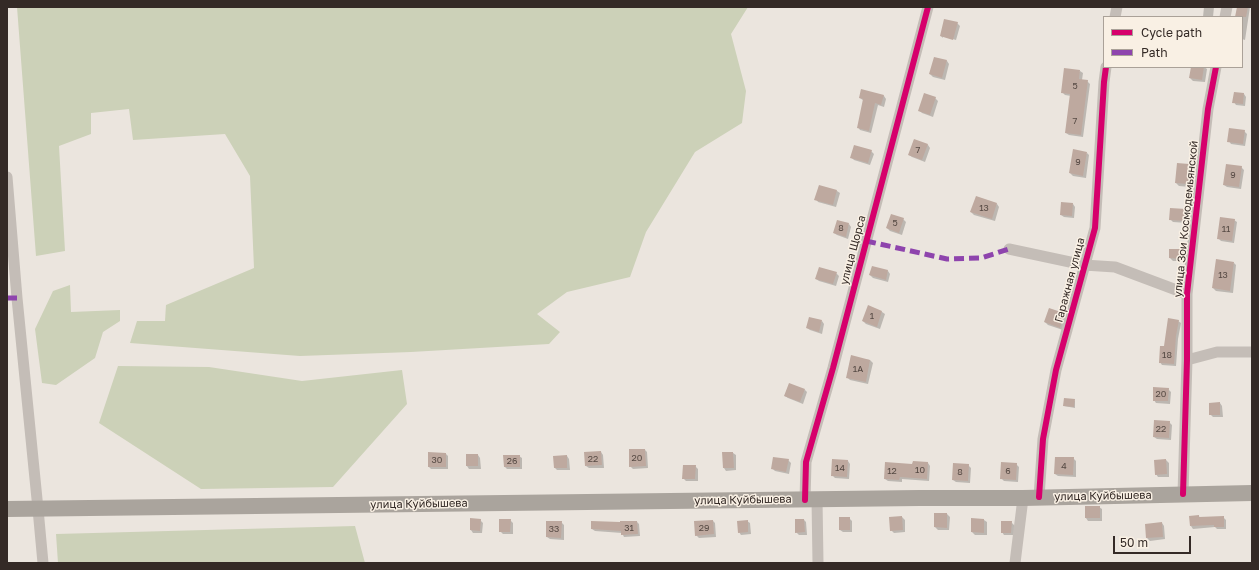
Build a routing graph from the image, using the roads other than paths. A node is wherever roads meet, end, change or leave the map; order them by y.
1 (928, 7) edge
2 (1106, 68) edge
3 (1216, 68) edge
4 (7, 177) edge
5 (1009, 249) dead end
6 (1084, 265) junction
7 (1187, 294) junction
8 (1252, 352) edge
9 (1187, 360) junction
10 (1252, 493) edge
11 (1183, 494) junction
12 (1040, 497) junction
13 (1023, 498) junction
14 (811, 500) junction
15 (7, 509) edge
16 (38, 509) junction
17 (43, 563) edge
18 (818, 563) edge
19 (1015, 563) edge

1 - 14 street, улица Щорса
2 - 6 street, Гаражная улица
3 - 7 street, улица Зои Космодемьянской
4 - 16 street
5 - 6 street
6 - 7 street
6 - 12 street, Гаражная улица
7 - 9 street, улица Зои Космодемьянской
8 - 9 street
9 - 11 street, улица Зои Космодемьянской
10 - 11 highway, улица Куйбышева
11 - 12 highway, улица Куйбышева
12 - 13 highway, улица Куйбышева
13 - 14 highway, улица Куйбышева
13 - 19 street
14 - 16 highway, улица Куйбышева
14 - 18 street, улица Щорса
15 - 16 highway, улица Куйбышева
16 - 17 street

